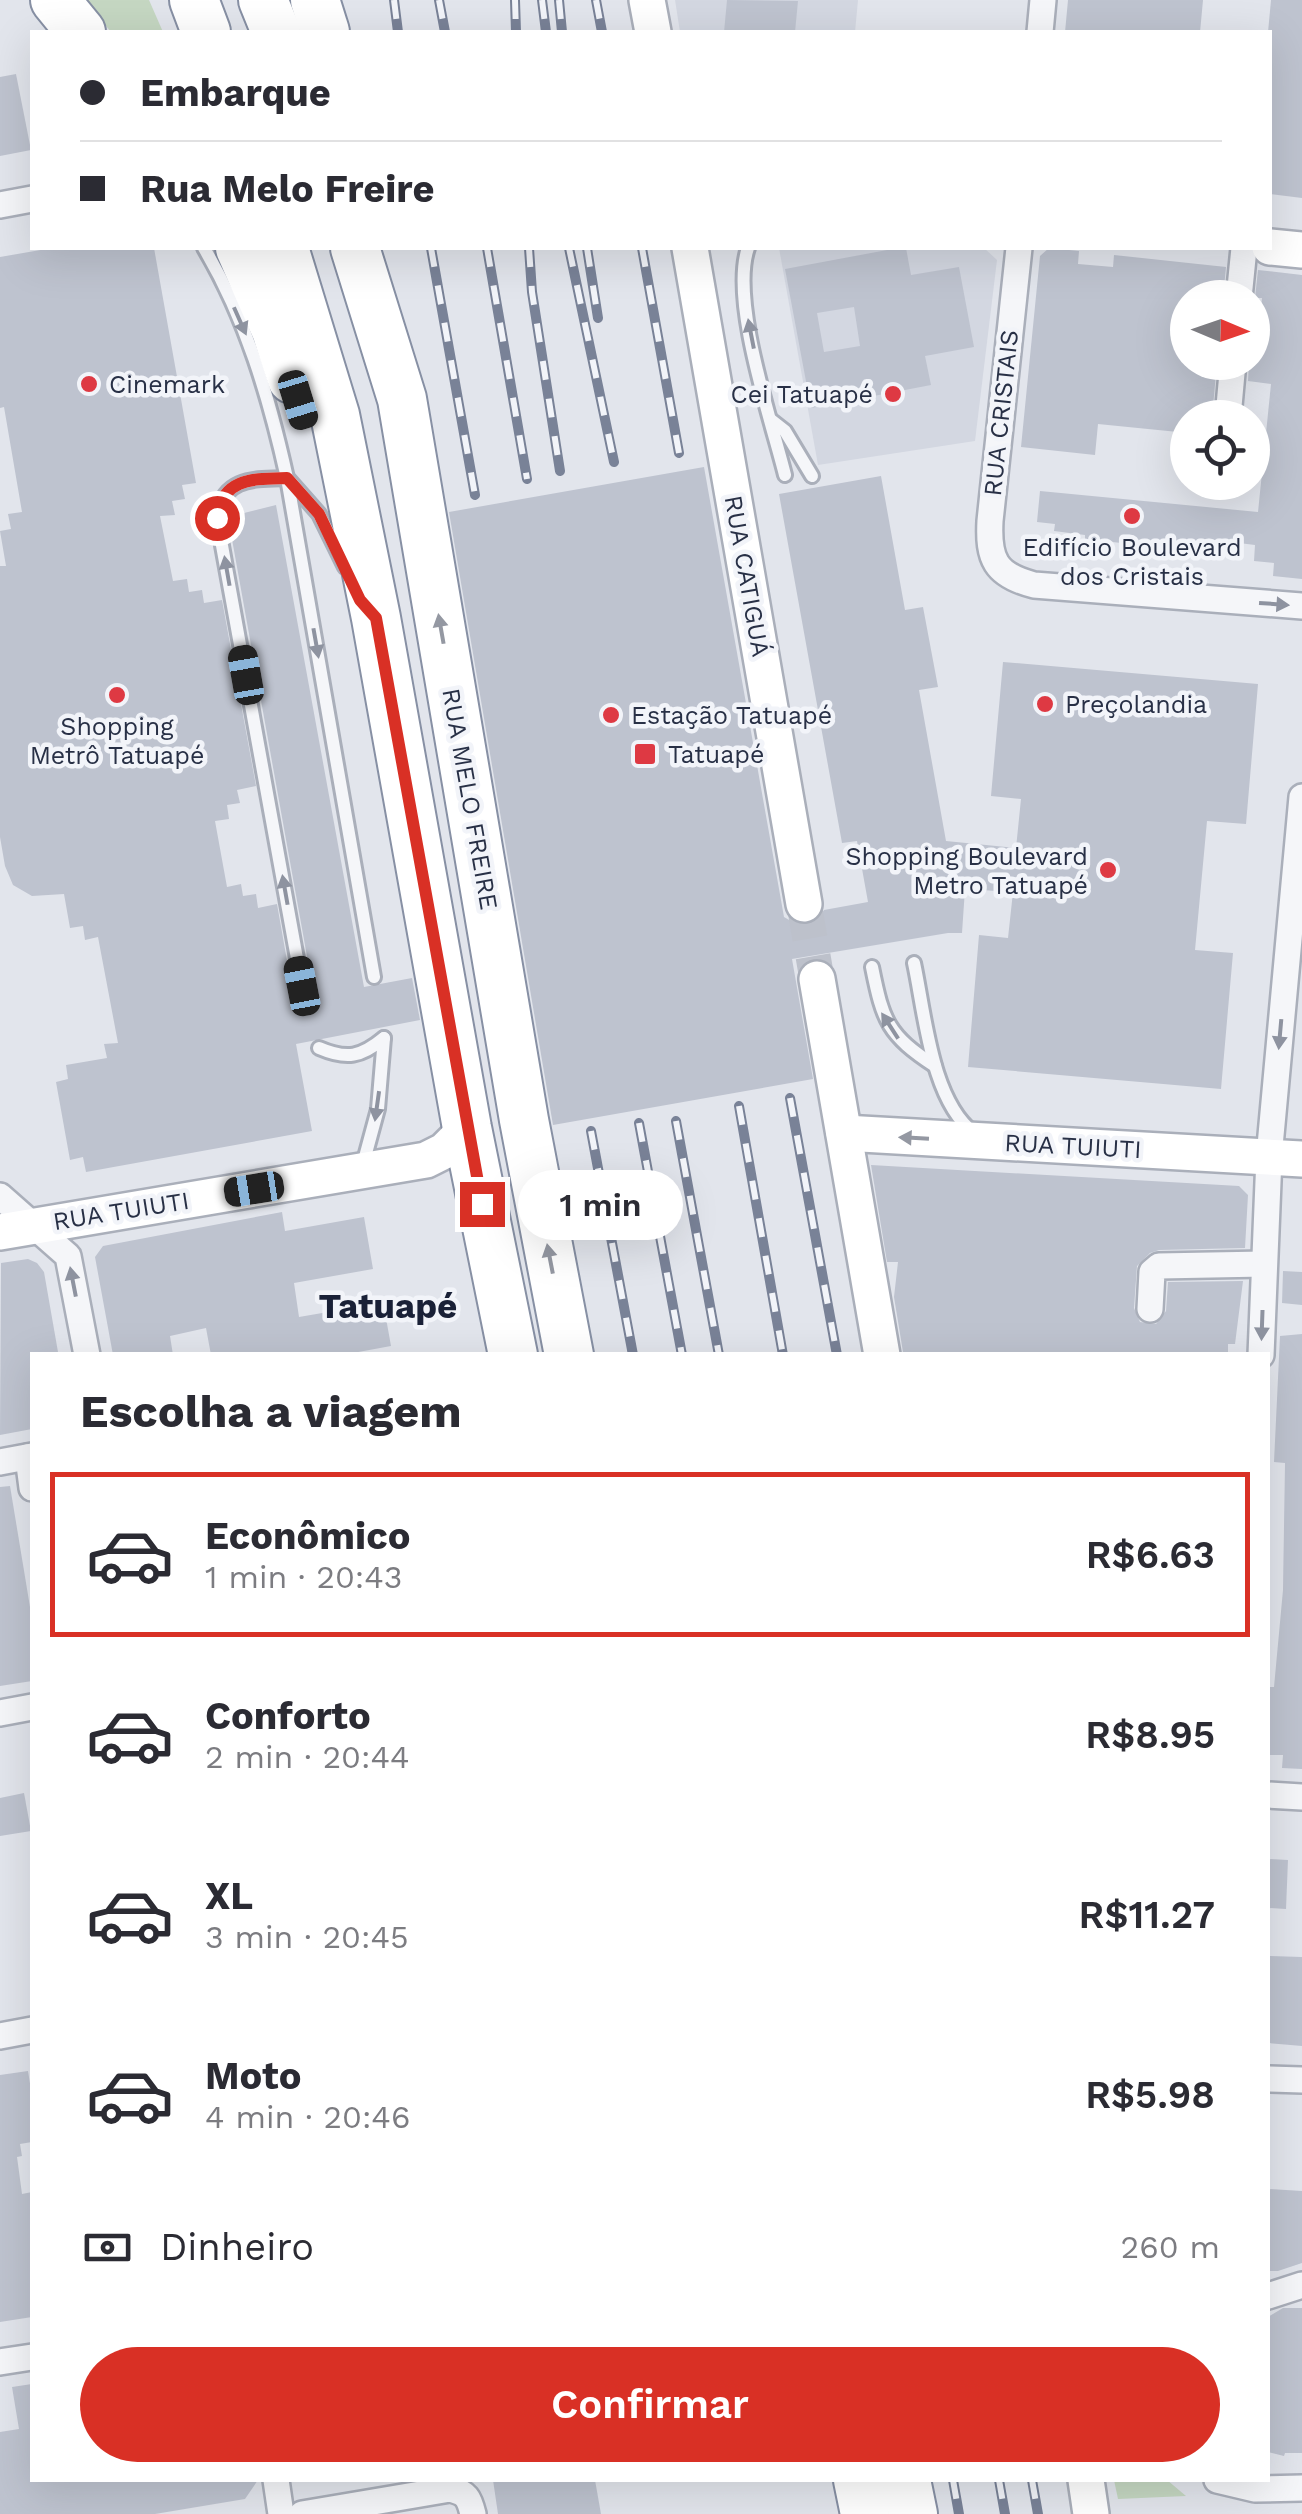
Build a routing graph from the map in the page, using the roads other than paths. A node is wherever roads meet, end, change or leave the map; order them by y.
1 (55, 0) edge
2 (84, 0) edge
3 (194, 0) edge
4 (264, 0) edge
5 (647, 0) edge
6 (1043, 0) edge
7 (79, 30) edge
8 (106, 30) edge
9 (205, 30) edge
10 (275, 30) edge
11 (653, 30) edge
12 (1040, 30) edge
13 (30, 199) edge
14 (0, 205) edge
15 (1272, 247) edge
16 (205, 250) edge
17 (241, 250) edge
18 (285, 250) edge
19 (356, 250) edge
20 (389, 250) edge
21 (690, 250) edge
22 (748, 250) edge
23 (1019, 250) edge
24 (1244, 250) edge
25 (1302, 250) edge
26 (1241, 280) edge
27 (276, 330) junction
28 (269, 398) junction
29 (402, 399) junction
30 (771, 420) junction
31 (785, 475) dead end
32 (812, 476) dead end
33 (287, 478) junction
34 (358, 530) junction
35 (1302, 606) edge
36 (376, 618) junction
37 (1302, 798) edge
38 (804, 904) tunnel mouth
39 (914, 963) dead end
40 (872, 967) dead end
41 (374, 976) dead end
42 (817, 979) tunnel mouth
43 (302, 986) dead end
44 (319, 1048) dead end
45 (935, 1066) junction
46 (468, 1128) junction
47 (844, 1134) junction
48 (984, 1141) junction
49 (1285, 1158) edge
50 (360, 1172) junction
51 (0, 1196) edge
52 (15, 1229) edge
53 (1264, 1264) junction
54 (1150, 1309) dead end
55 (86, 1352) edge
56 (512, 1352) edge
57 (568, 1352) edge
58 (881, 1352) edge
59 (1261, 1352) edge
60 (30, 1457) edge
61 (0, 1462) edge
62 (30, 1707) edge
63 (0, 1713) edge
64 (1270, 1795) edge
65 (1302, 1798) edge
66 (30, 2030) edge
67 (0, 2036) edge
68 (1270, 2079) edge
69 (1302, 2080) edge
70 (1302, 2285) edge
71 (1270, 2295) edge
72 (30, 2356) edge
73 (0, 2362) edge
74 (276, 2482) edge
75 (858, 2482) edge
76 (906, 2482) edge
77 (1086, 2482) edge
78 (1225, 2482) edge
79 (1302, 2488) edge
80 (281, 2514) edge
81 (302, 2514) edge
82 (473, 2514) edge
83 (866, 2514) edge
84 (913, 2514) edge
85 (1091, 2514) edge

1 - 7 highway
2 - 8 highway
3 - 9 highway
4 - 10 highway
5 - 11 main road
6 - 12 street
13 - 14 street
15 - 25 main road
16 -> 28 lane
17 - 27 highway
18 - 34 highway
19 - 29 highway, RUA MELO FREIRE
20 - 29 highway
21 - 38 main road, RUA CATIGUÁ
30 -> 22 lane
23 -> 35 street, RUA CRISTAIS
24 - 26 street
27 - 28 lane
27 - 34 highway
28 - 33 lane
57 -> 29 highway, RUA MELO FREIRE
30 - 31 lane
30 - 32 lane
33 - 36 lane
33 -> 41 lane
43 -> 33 lane
34 - 36 highway
36 - 46 highway
37 -> 49 street
39 - 45 lane
45 -> 40 lane
42 - 47 main road
44 -> 50 lane
45 - 48 lane
46 - 50 main road, RUA TUIUTI
46 - 56 highway
48 -> 47 main road, RUA TUIUTI
47 - 58 main road
48 - 49 main road, RUA TUIUTI
49 - 53 street
50 - 52 main road, RUA TUIUTI
51 - 52 street
55 -> 52 street
53 - 54 street
53 -> 59 street
60 - 61 street
62 - 63 street
64 - 65 street
66 - 67 street
68 - 69 street
70 - 71 street
72 - 73 street
74 - 80 street
75 - 83 highway
76 - 84 highway
77 - 85 main road
78 - 79 street
81 - 82 street

